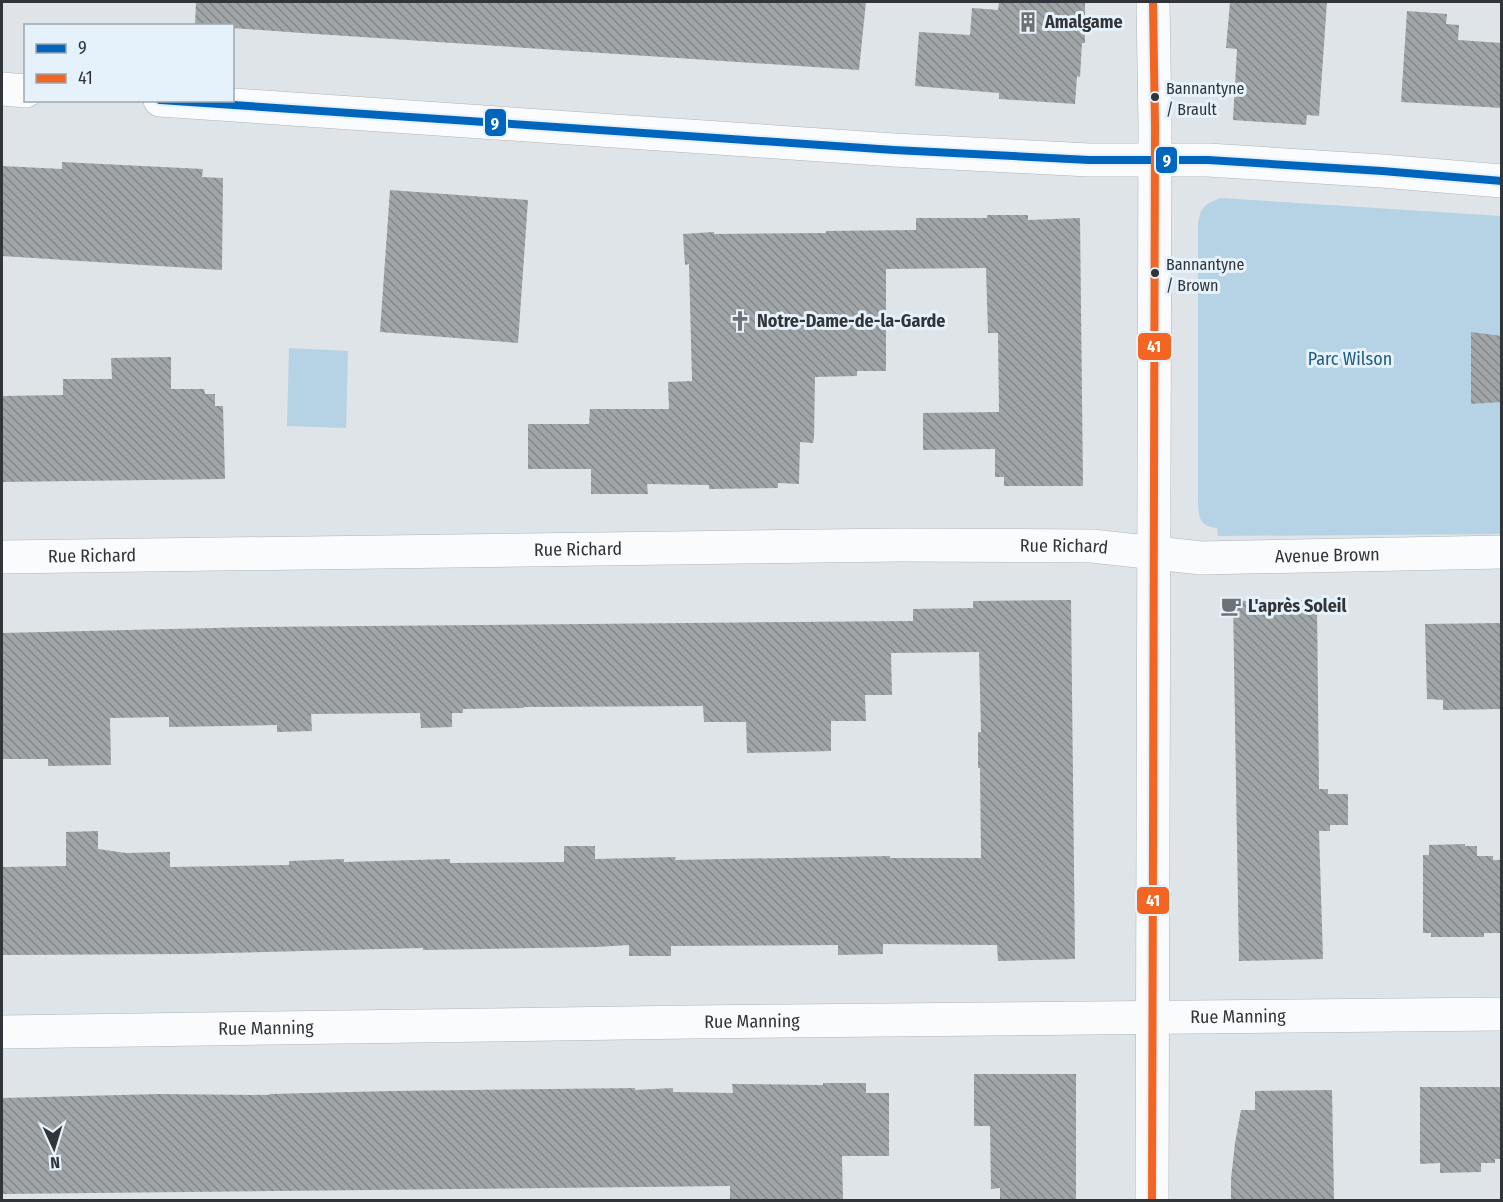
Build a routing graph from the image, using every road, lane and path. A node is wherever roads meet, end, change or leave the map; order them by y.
1 (1154, 2) edge
2 (2, 89) edge
3 (24, 91) edge
4 (189, 102) edge
5 (1154, 160) junction
6 (1502, 181) edge
7 (1154, 552) junction
8 (1502, 552) edge
9 (2, 557) edge
10 (1502, 1014) edge
11 (1152, 1017) junction
12 (2, 1032) edge
13 (1152, 1200) edge

1 - 5 street
2 - 3 street
4 - 5 street
5 - 6 street
5 - 7 street
7 - 8 street, Avenue Brown
7 - 9 street, Rue Richard
7 - 11 street
10 - 11 street, Rue Manning
11 - 12 street, Rue Manning
11 - 13 street

